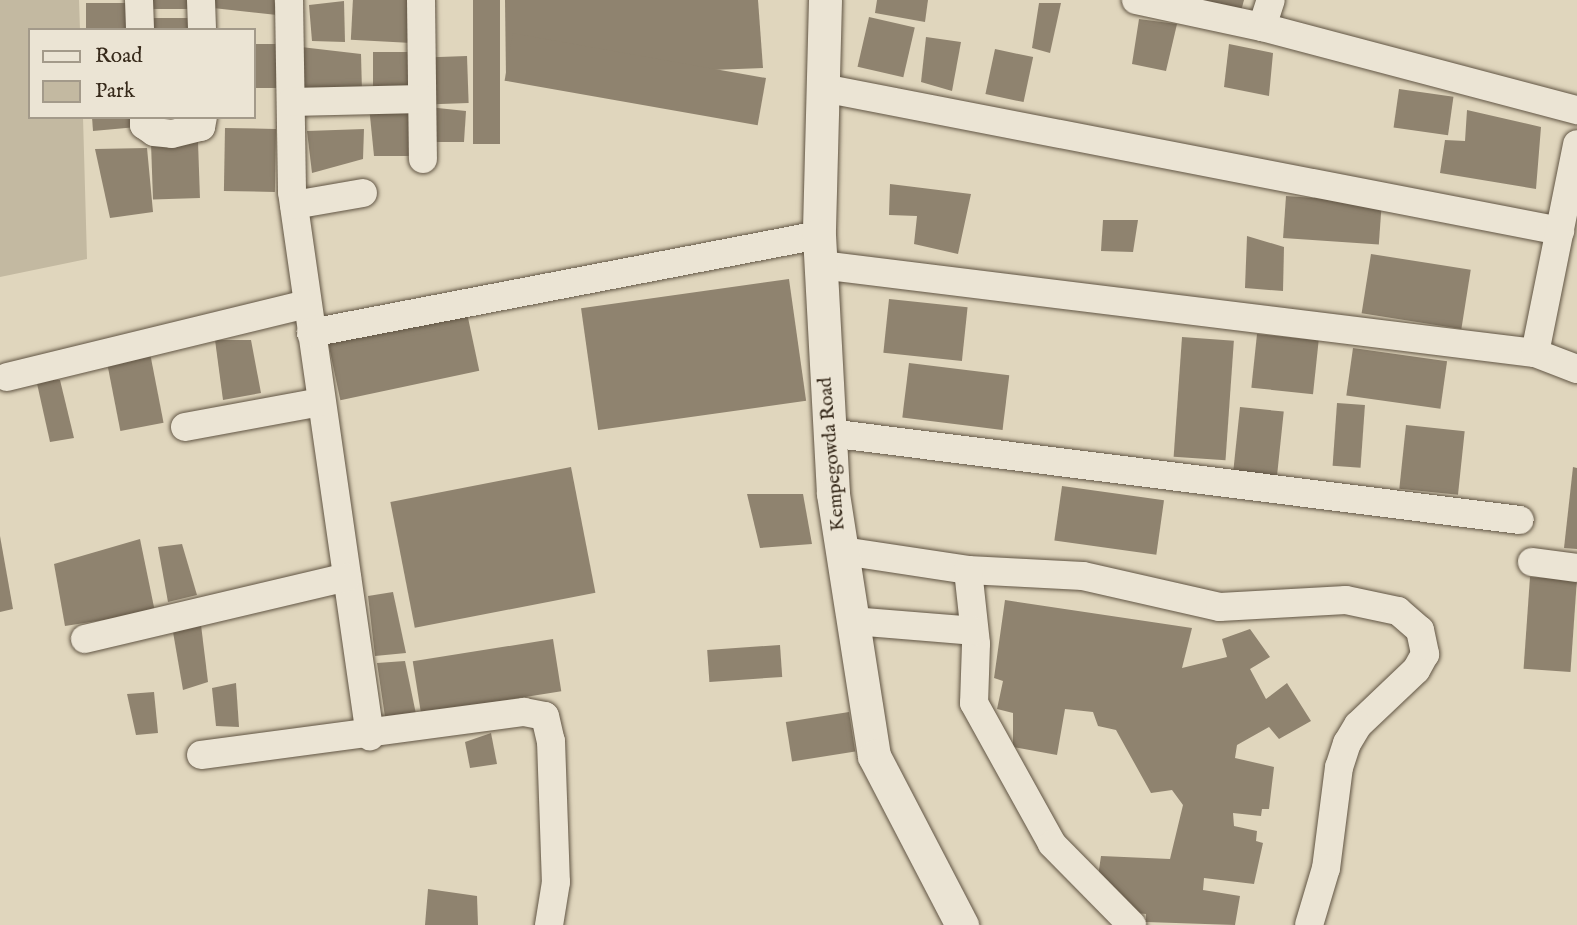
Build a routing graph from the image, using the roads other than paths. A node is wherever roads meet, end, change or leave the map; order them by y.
1 (139, 0) edge
2 (201, 0) edge
3 (289, 0) edge
4 (421, 0) edge
5 (825, 0) edge
6 (1136, 0) edge
7 (1271, 0) edge
8 (1262, 27) junction
9 (140, 28) edge
10 (202, 28) edge
11 (823, 88) junction
12 (422, 99) junction
13 (291, 102) junction
14 (1577, 110) edge
15 (144, 119) edge
16 (203, 119) edge
17 (1577, 144) edge
18 (423, 159) dead end
19 (363, 192) dead end
20 (294, 205) junction
21 (1560, 231) junction
22 (820, 250) junction
23 (307, 304) junction
24 (311, 333) junction
25 (1535, 353) junction
26 (1577, 369) edge
27 (7, 377) dead end
28 (321, 402) junction
29 (185, 427) dead end
30 (829, 433) junction
31 (1520, 520) dead end
32 (843, 551) junction
33 (1532, 562) dead end
34 (1577, 568) edge
35 (968, 570) junction
36 (347, 577) junction
37 (853, 621) junction
38 (974, 631) junction
39 (85, 639) dead end
40 (370, 736) junction
41 (201, 755) dead end
42 (549, 925) edge
43 (962, 925) edge
44 (1132, 925) edge
45 (1309, 925) edge

1 - 9 street
2 - 10 street
3 - 13 street
4 - 12 street
5 - 11 street, Kempegowda Road
6 - 8 street
7 - 8 street
8 - 14 street
11 - 21 street
11 - 22 street, Kempegowda Road
12 - 13 street
12 - 18 street
13 - 20 street
15 - 16 street
17 - 21 street
19 - 20 street
20 - 23 street
21 - 25 street
22 - 24 street
22 - 25 street
22 - 30 street, Kempegowda Road
23 - 24 street
23 - 27 street
24 - 28 street
25 - 26 street
28 - 29 street
28 - 36 street
30 - 31 street
30 - 32 street, Kempegowda Road
32 - 35 street
32 - 37 street, Kempegowda Road
33 - 34 street
35 - 38 street
35 - 45 street
36 - 39 street
36 - 40 street
37 - 38 street
37 - 43 street, Kempegowda Road
38 - 44 street
40 - 41 street
40 - 42 street

